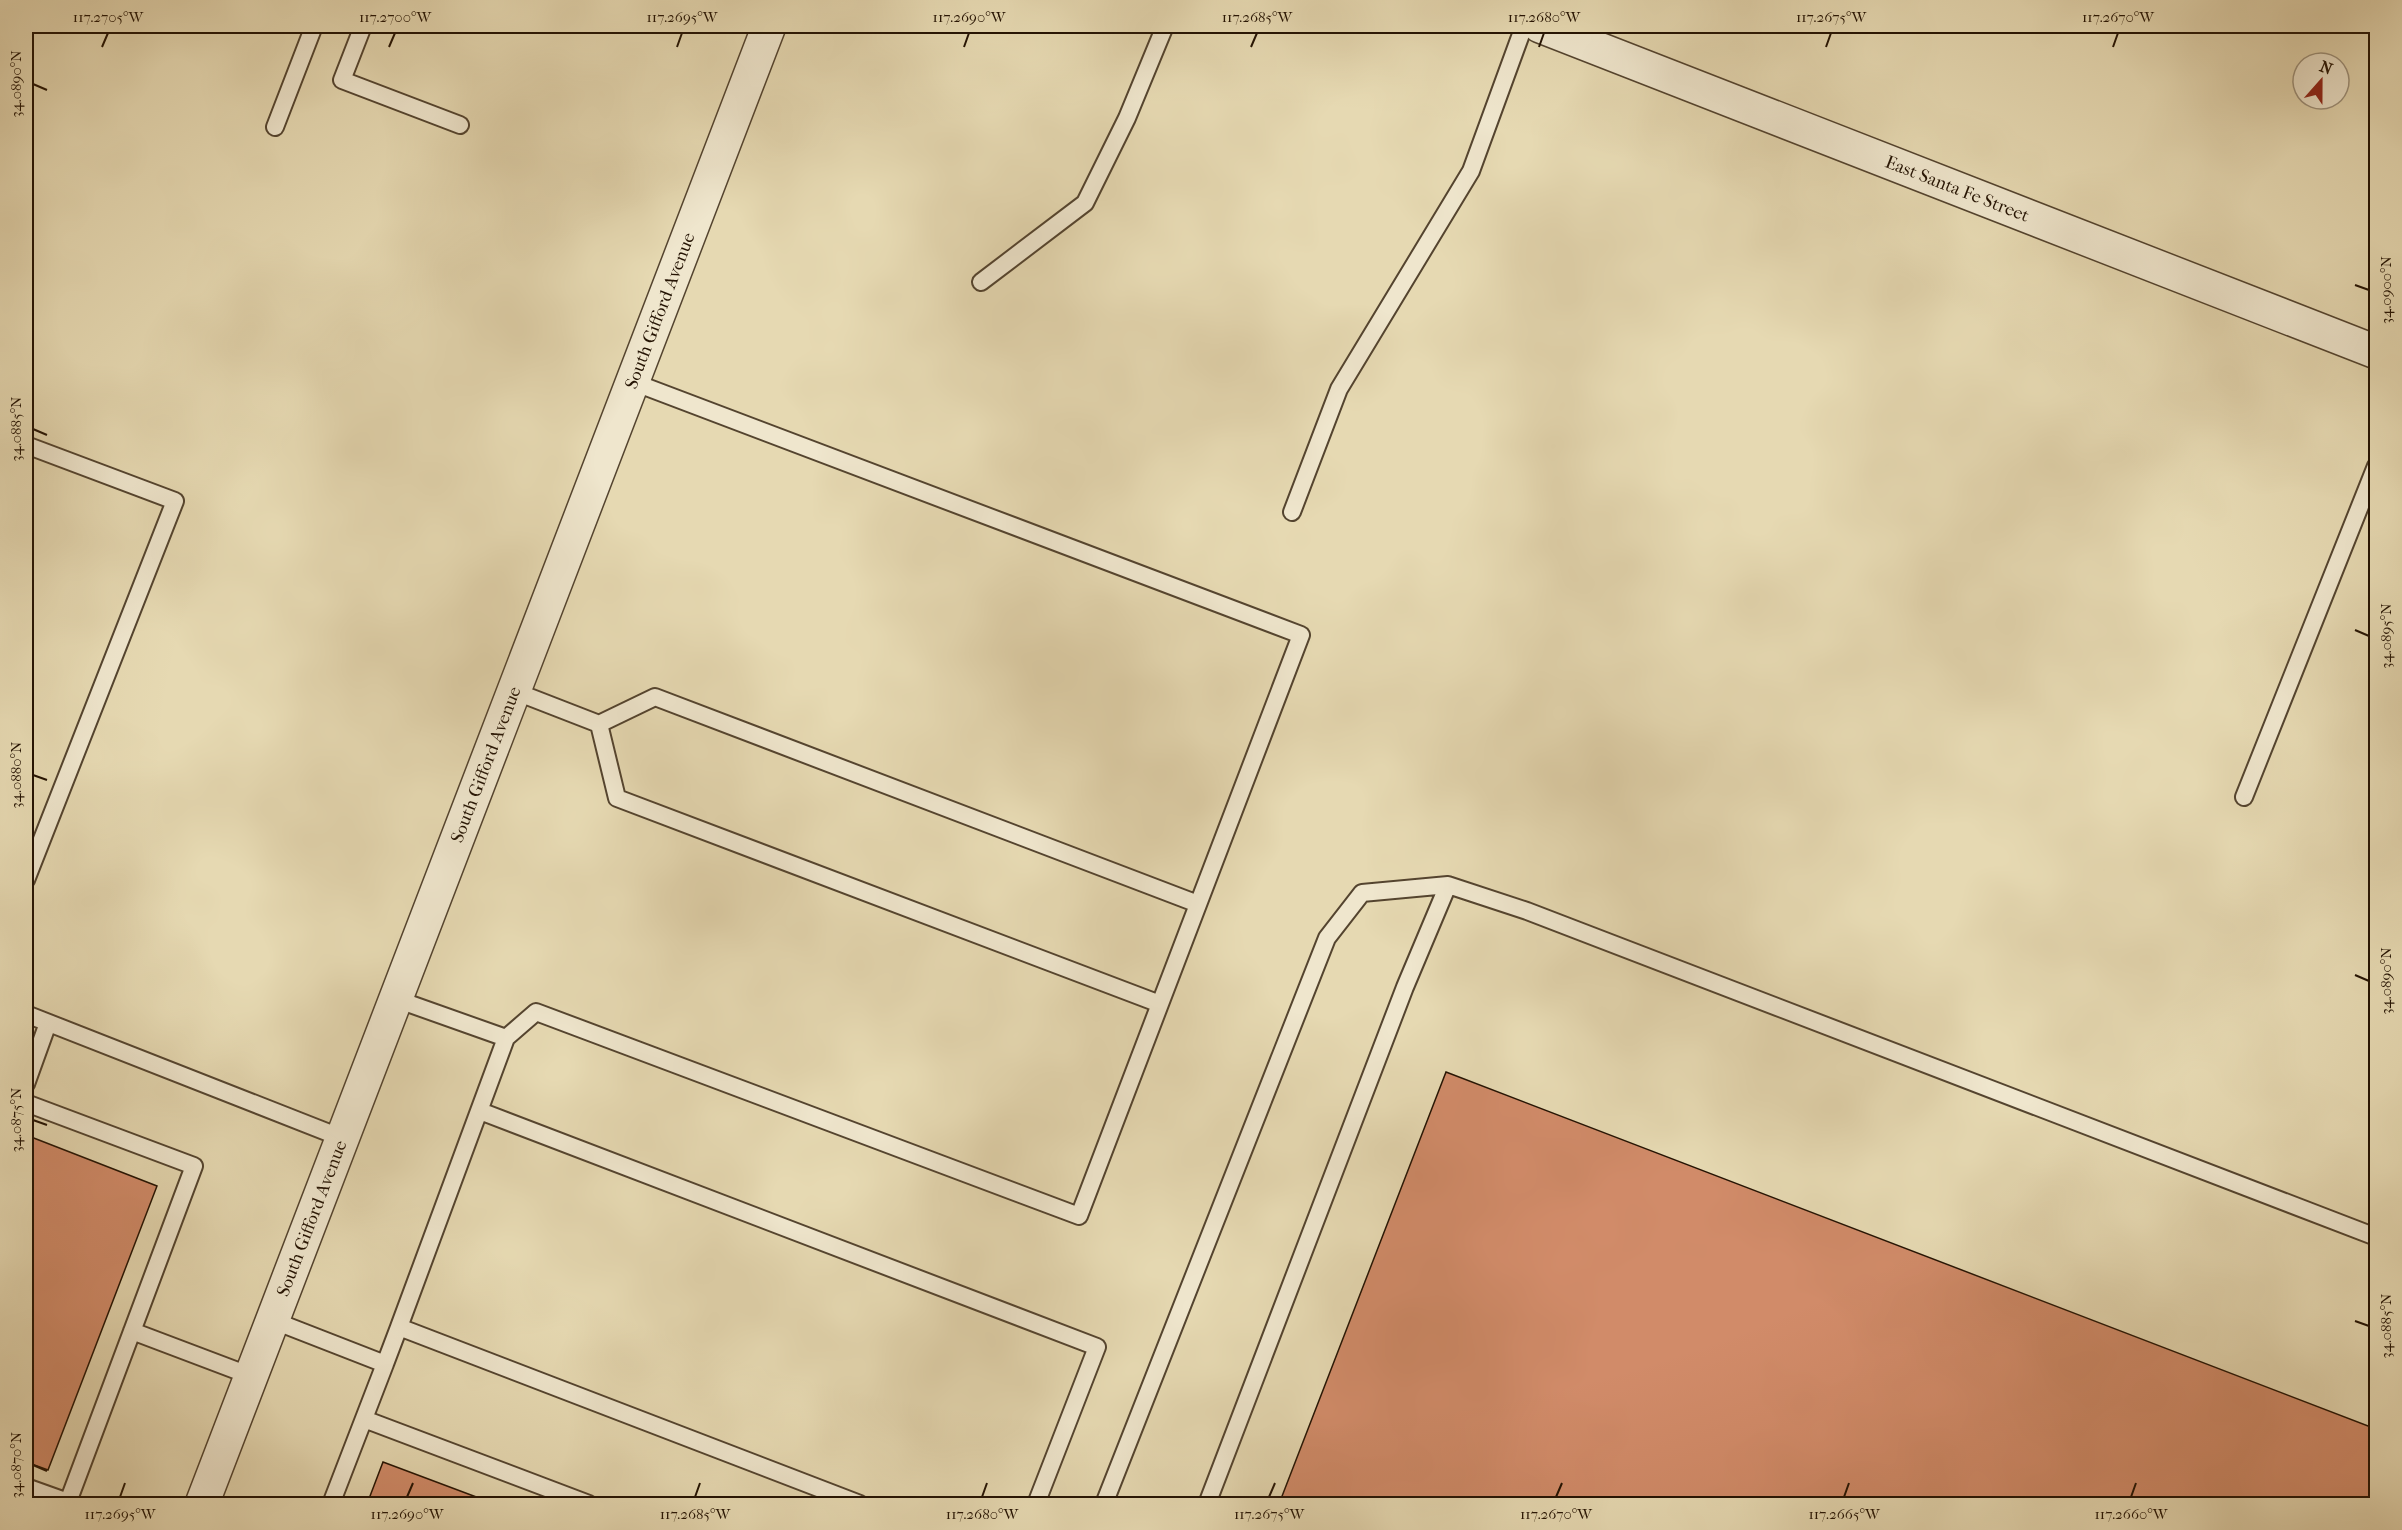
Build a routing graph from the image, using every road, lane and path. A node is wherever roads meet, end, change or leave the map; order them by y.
1 (314, 26) edge
2 (363, 26) edge
3 (769, 26) edge
4 (1165, 26) edge
5 (1524, 26) edge
6 (1540, 26) edge
7 (460, 125) dead end
8 (275, 127) dead end
9 (981, 282) dead end
10 (2376, 352) edge
11 (633, 382) junction
12 (26, 445) edge
13 (2376, 466) edge
14 (1292, 512) dead end
15 (514, 691) junction
16 (599, 724) junction
17 (2244, 797) dead end
18 (26, 880) edge
19 (1448, 885) junction
20 (1198, 904) junction
21 (396, 999) junction
22 (1160, 1004) junction
23 (26, 1014) edge
24 (48, 1023) junction
25 (506, 1038) junction
26 (26, 1084) edge
27 (26, 1103) edge
28 (480, 1111) junction
29 (342, 1138) junction
30 (2376, 1237) edge
31 (272, 1320) junction
32 (399, 1327) junction
33 (132, 1331) junction
34 (385, 1364) junction
35 (251, 1376) junction
36 (364, 1419) junction
37 (26, 1486) edge
38 (202, 1504) edge
39 (331, 1504) edge
40 (589, 1504) edge
41 (860, 1504) edge
42 (1036, 1504) edge
43 (1104, 1504) edge
44 (1207, 1504) edge

1 - 8 lane
2 - 7 lane
3 - 11 street, South Gifford Avenue
4 - 9 lane
5 - 14 lane
6 - 10 street, East Santa Fe Street
11 - 15 street, South Gifford Avenue
11 - 20 lane
12 - 18 lane
13 - 17 lane
15 - 16 lane
15 - 21 street, South Gifford Avenue
16 - 20 lane
16 - 22 lane
19 - 30 lane
19 - 43 lane
19 - 44 lane
20 - 22 lane
21 - 25 lane
21 - 29 street, South Gifford Avenue
22 - 25 lane
23 - 24 lane
24 - 26 lane
24 - 29 lane
25 - 28 lane
27 - 33 lane
28 - 32 lane
28 - 42 lane
29 - 31 street, South Gifford Avenue
31 - 34 lane
31 - 35 street, South Gifford Avenue
32 - 34 lane
32 - 41 lane
33 - 35 lane
33 - 37 lane
34 - 36 lane
35 - 38 street, South Gifford Avenue
36 - 39 lane
36 - 40 lane

